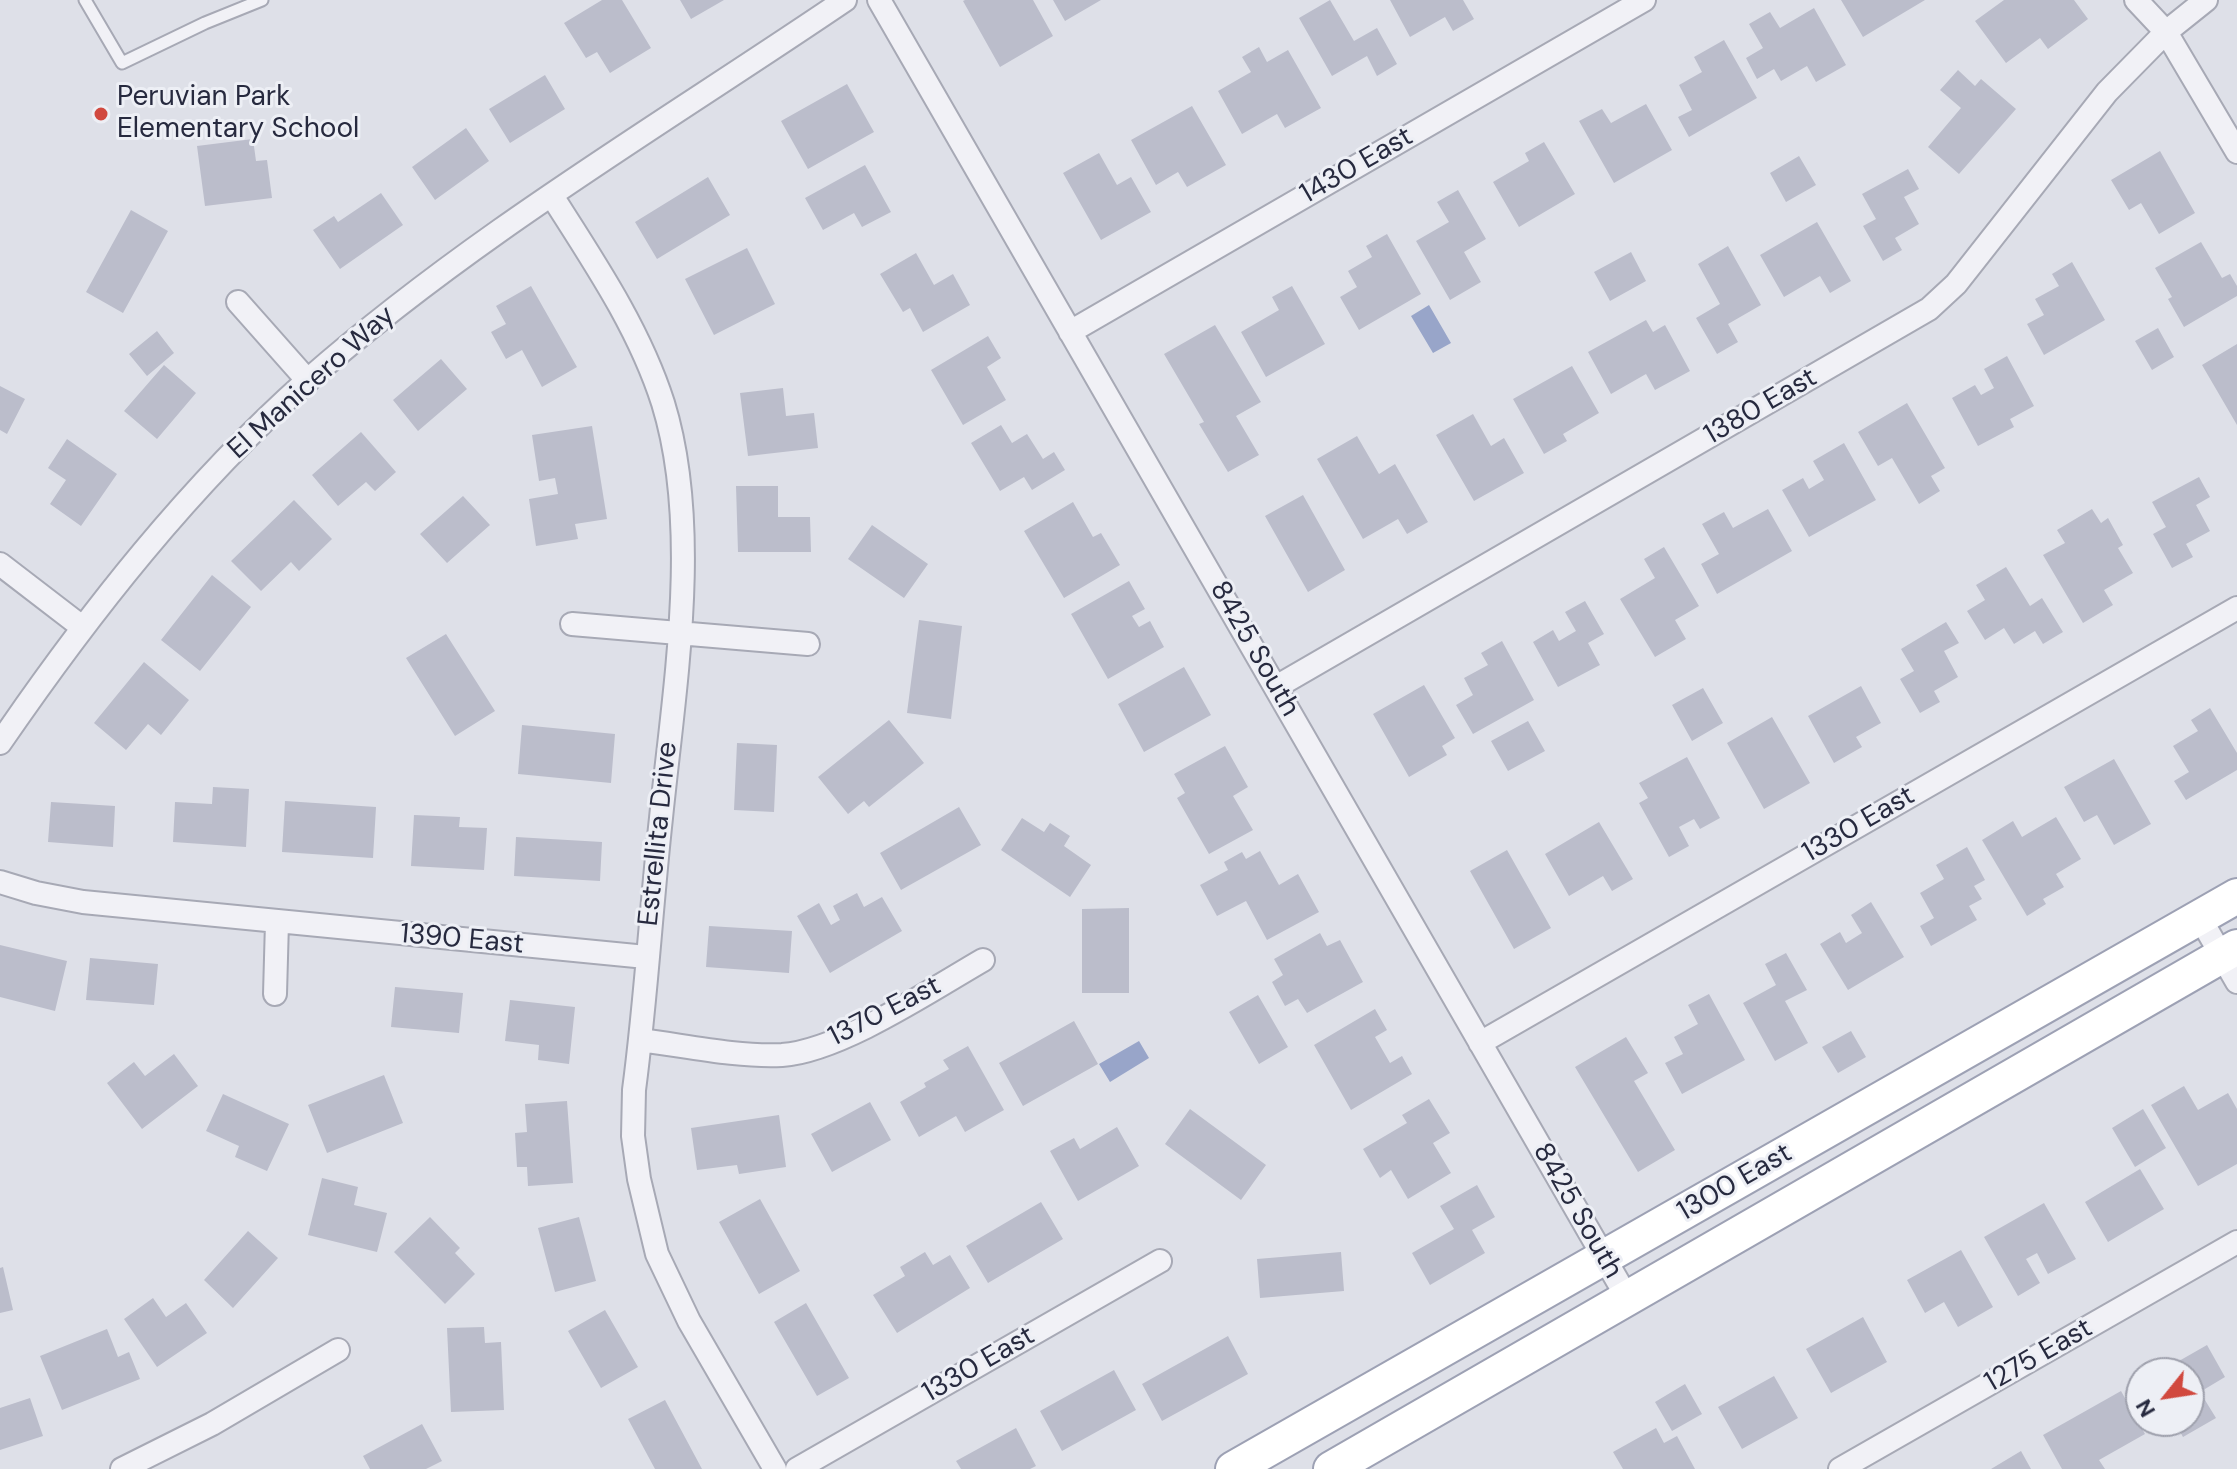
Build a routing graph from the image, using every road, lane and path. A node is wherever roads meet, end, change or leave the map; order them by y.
1 (85, 0) edge
2 (262, 0) edge
3 (845, 0) edge
4 (879, 0) edge
5 (1644, 0) edge
6 (2136, 0) edge
7 (2206, 0) edge
8 (2166, 32) junction
9 (2237, 152) edge
10 (552, 196) junction
11 (238, 302) dead end
12 (1070, 332) junction
13 (308, 381) junction
14 (0, 564) edge
15 (2237, 608) edge
16 (572, 624) dead end
17 (82, 627) junction
18 (678, 633) junction
19 (808, 644) dead end
20 (1276, 687) junction
21 (0, 743) edge
22 (0, 882) edge
23 (2237, 896) edge
24 (2200, 918) junction
25 (277, 922) junction
26 (646, 957) junction
27 (983, 960) dead end
28 (2232, 962) edge
29 (275, 994) dead end
30 (640, 1040) junction
31 (1480, 1043) junction
32 (2237, 1242) edge
33 (1604, 1257) junction
34 (1160, 1261) dead end
35 (1628, 1299) junction
36 (338, 1350) dead end
37 (122, 1469) edge
38 (775, 1469) edge
39 (797, 1469) edge
40 (1233, 1469) edge
41 (1331, 1469) edge
42 (1840, 1469) edge

1 - 2 lane
3 - 10 street, El Manicero Way
4 - 12 street, 8425 South
5 - 12 street, 1430 East
6 - 8 street
7 - 8 street, 1380 East
8 - 9 street
8 - 20 street, 1380 East
10 - 13 street, El Manicero Way
10 - 18 street, Estrellita Drive
11 - 13 street
12 - 20 street, 8425 South
13 - 17 street, El Manicero Way
14 - 17 street
15 - 31 street, 1330 East
16 - 18 street
17 - 21 street, El Manicero Way
18 - 19 street
18 - 26 street, Estrellita Drive
20 - 31 street, 8425 South
22 - 25 street, 1390 East
23 - 24 main road, 1300 East
24 - 28 street
24 - 33 main road, 1300 East
25 - 26 street, 1390 East
25 - 29 street
26 - 30 street, Estrellita Drive
27 - 30 street, 1370 East
28 - 35 main road, 1300 East
30 - 38 street, Estrellita Drive
31 - 33 street, 8425 South
32 - 42 street, 1275 East
33 - 35 street, 8425 South
33 - 40 main road, 1300 East
34 - 39 street, 1330 East
35 - 41 main road, 1300 East
36 - 37 street

